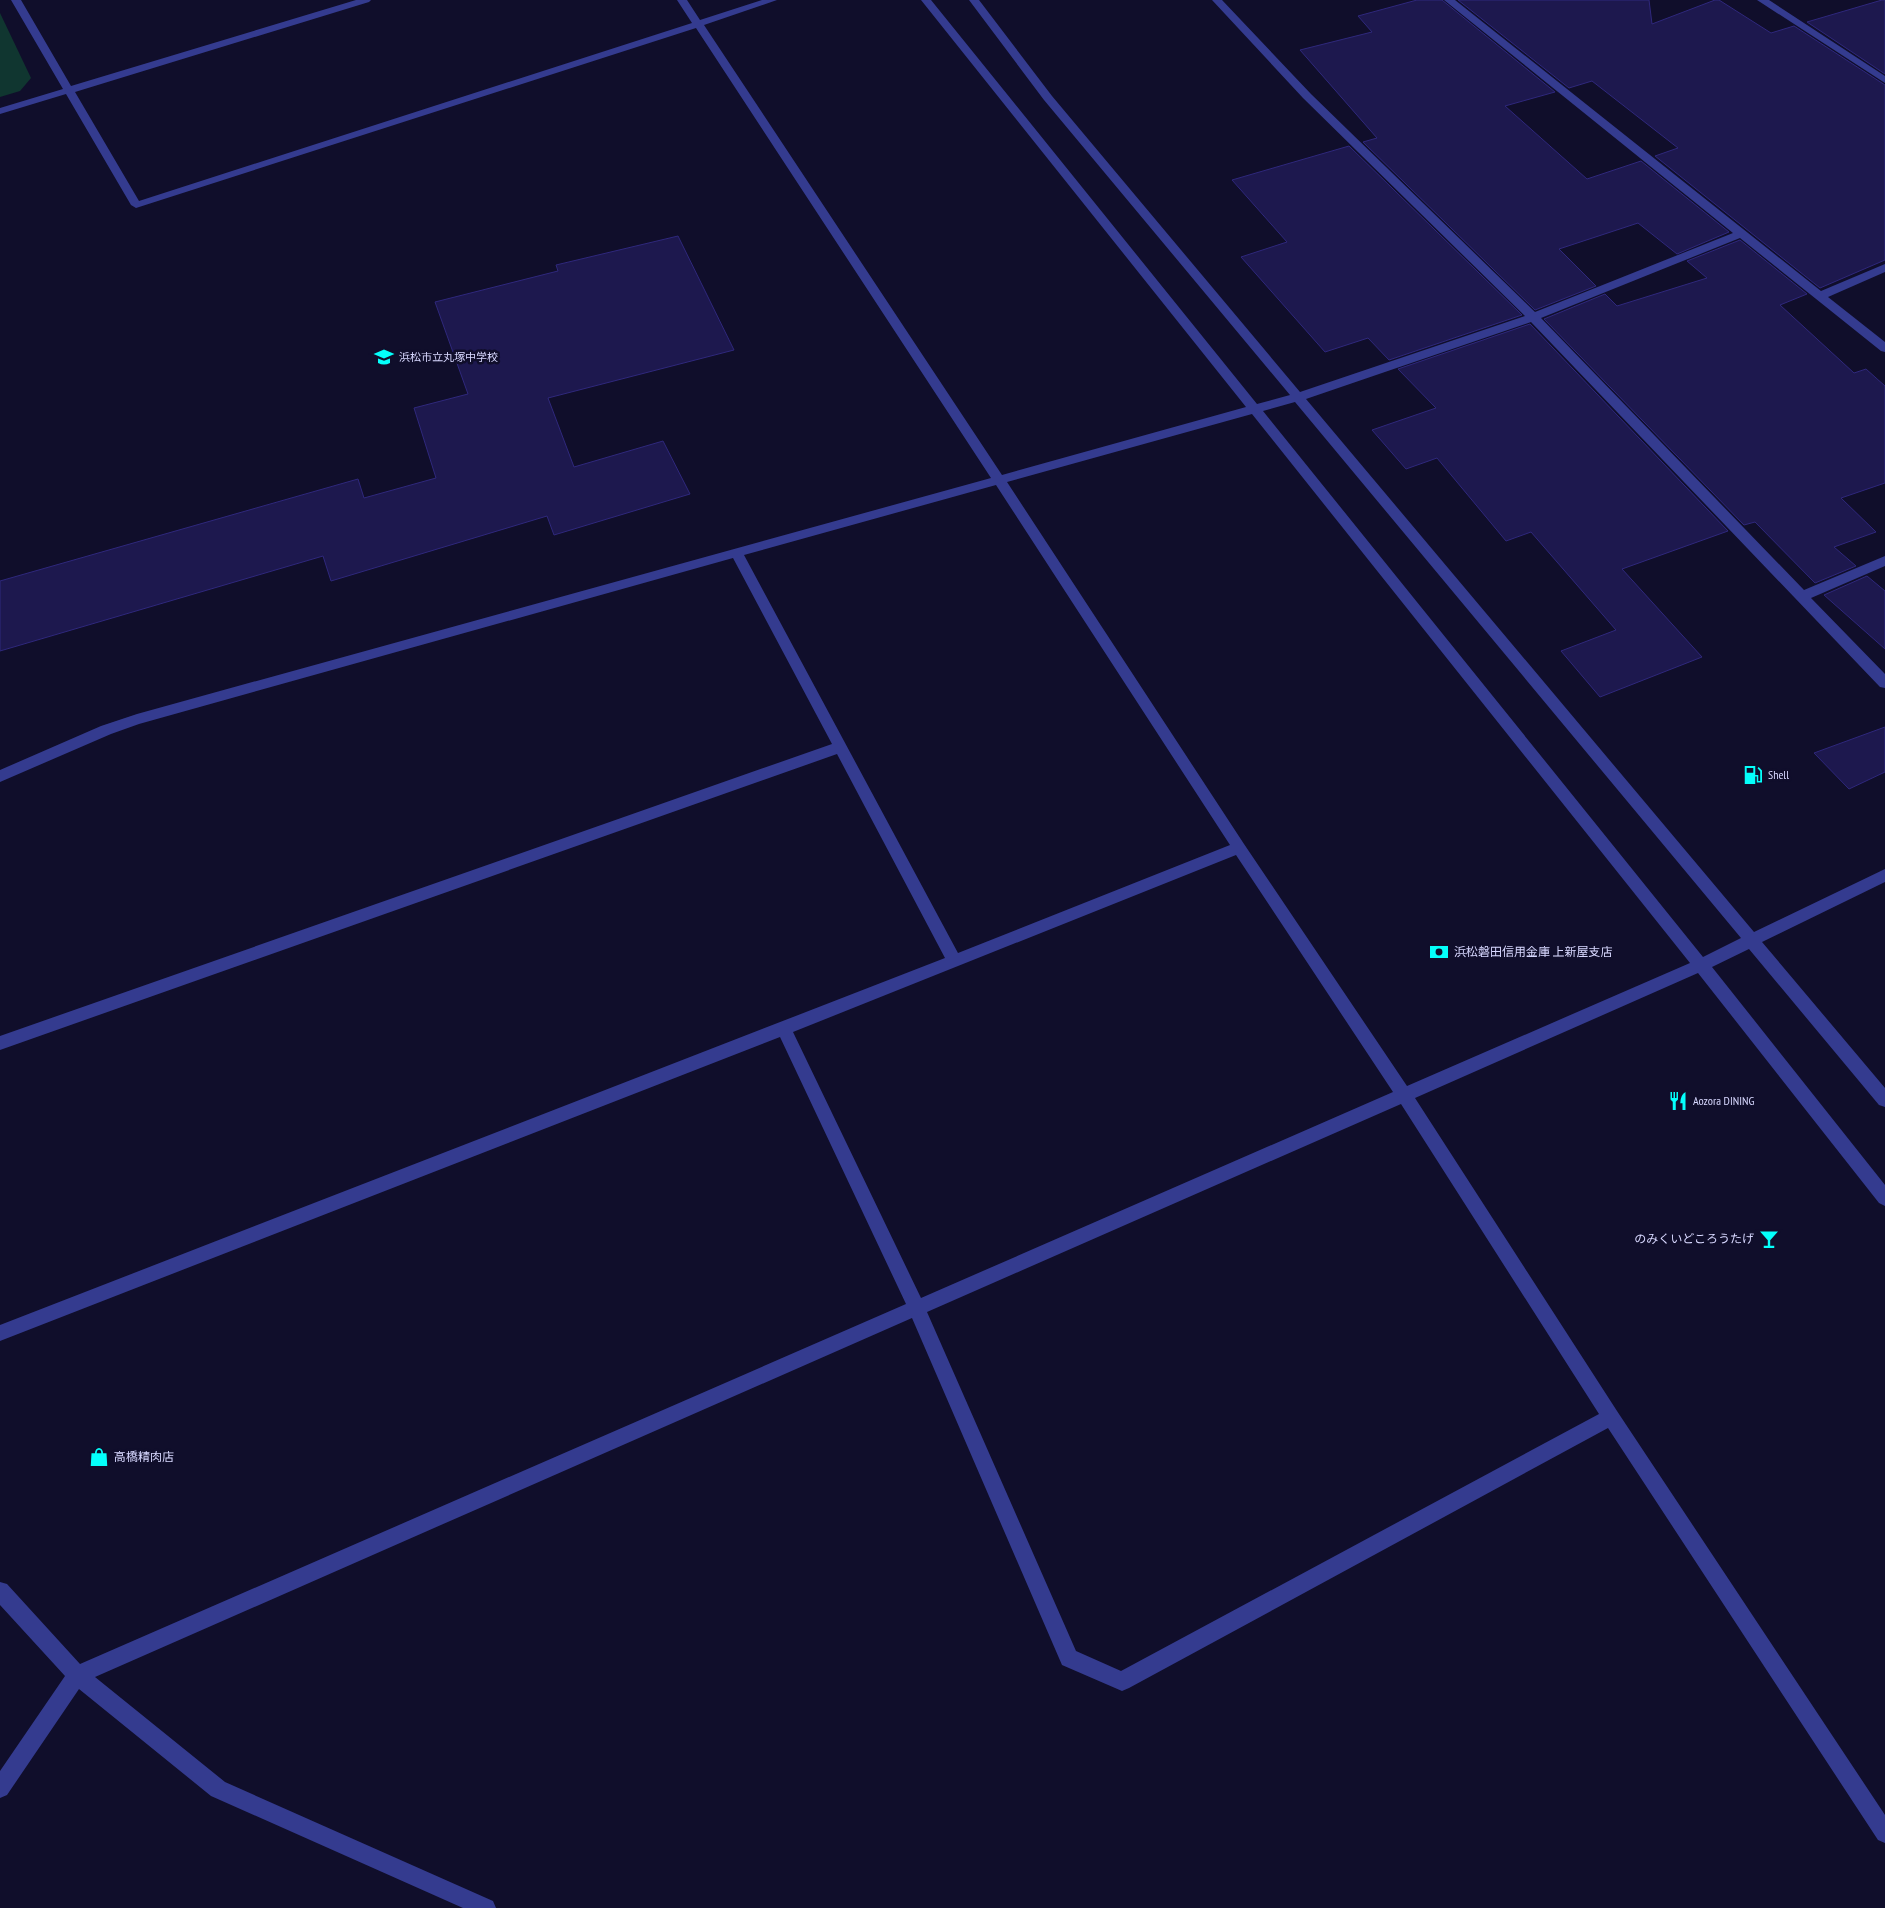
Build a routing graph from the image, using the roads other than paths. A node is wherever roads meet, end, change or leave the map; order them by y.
1 (16, 0) edge
2 (366, 0) edge
3 (682, 0) edge
4 (772, 0) edge
5 (926, 0) edge
6 (974, 0) edge
7 (1217, 0) edge
8 (1449, 0) edge
9 (1762, 0) edge
10 (698, 24) junction
11 (1885, 80) edge
12 (68, 90) junction
13 (0, 111) edge
14 (1740, 234) junction
15 (1885, 268) edge
16 (1820, 296) junction
17 (1533, 317) junction
18 (1885, 348) edge
19 (1298, 397) junction
20 (1256, 410) junction
21 (999, 480) junction
22 (737, 554) junction
23 (1885, 561) edge
24 (1801, 597) junction
25 (1885, 684) edge
26 (840, 747) junction
27 (0, 776) edge
28 (1239, 848) junction
29 (1885, 875) edge
30 (1752, 939) junction
31 (954, 960) junction
32 (1701, 965) junction
33 (784, 1029) junction
34 (0, 1043) edge
35 (1405, 1096) junction
36 (1885, 1100) edge
37 (1885, 1198) edge
38 (916, 1307) junction
39 (0, 1334) edge
40 (1611, 1416) junction
41 (0, 1591) edge
42 (77, 1675) junction
43 (0, 1788) edge
44 (1885, 1833) edge
45 (486, 1908) edge

1 - 12 street
2 - 12 street
3 - 10 street
4 - 10 street
5 - 20 street
6 - 19 street
7 - 17 street
8 - 14 street
9 - 11 street
10 - 12 street
10 - 21 street
12 - 13 street
14 - 16 street
14 - 17 street
15 - 16 street
16 - 18 street
17 - 19 street
17 - 24 street
19 - 20 street
19 - 30 street
20 - 21 street
20 - 32 street
21 - 22 street
21 - 28 street
22 - 26 street
22 - 27 street
23 - 24 street
24 - 25 street
26 - 31 street
26 - 34 street
28 - 31 street
28 - 35 street
29 - 30 street
30 - 32 street
30 - 36 street
31 - 33 street
32 - 35 street
32 - 37 street
33 - 38 street
33 - 39 street
35 - 38 street
35 - 40 street
38 - 40 street
38 - 42 street
40 - 44 street
41 - 42 street
42 - 43 street
42 - 45 street

